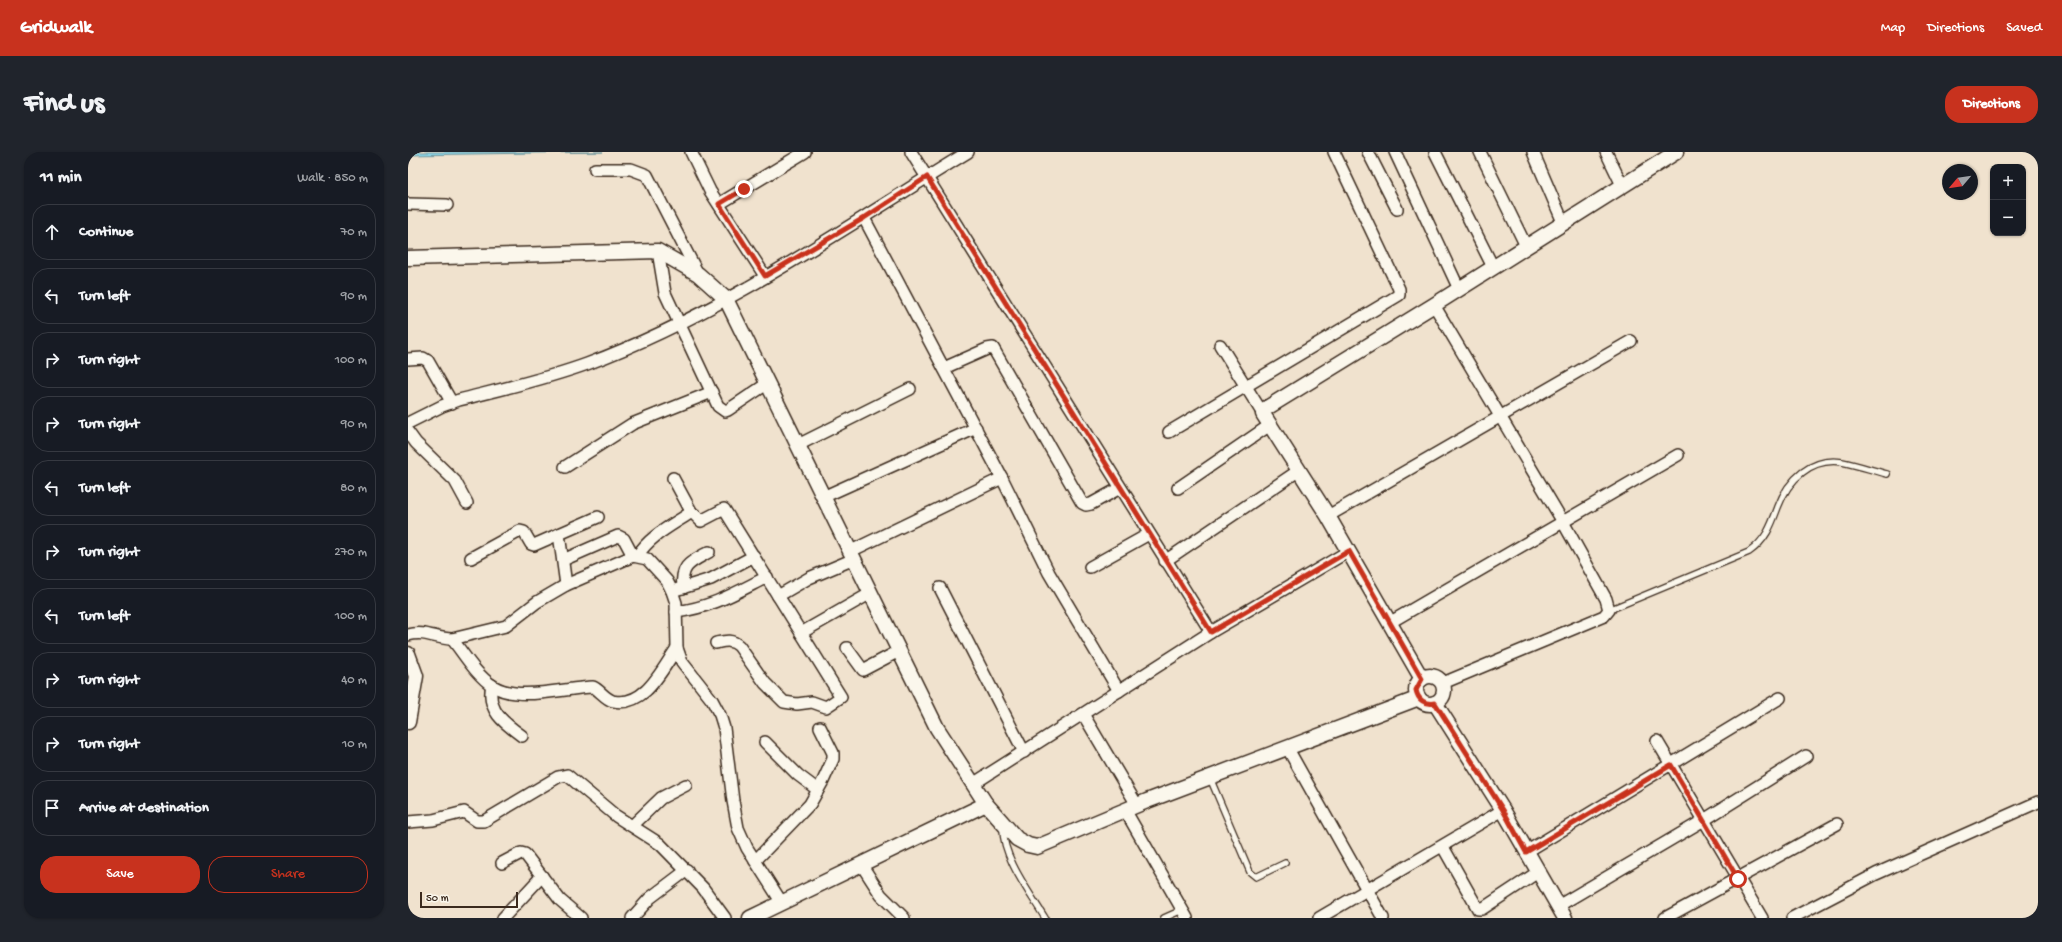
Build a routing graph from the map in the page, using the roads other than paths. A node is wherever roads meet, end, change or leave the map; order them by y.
1 (691, 152) edge
2 (805, 152) edge
3 (911, 152) edge
4 (968, 152) edge
5 (1334, 152) edge
6 (1368, 152) edge
7 (1395, 152) edge
8 (1435, 152) edge
9 (1480, 152) edge
10 (1533, 152) edge
11 (1606, 152) edge
12 (1670, 154) edge
13 (595, 169) dead end
14 (927, 177) junction
15 (1622, 185) junction
16 (408, 204) edge
17 (719, 204) junction
18 (447, 206) dead end
19 (1397, 210) dead end
20 (864, 218) junction
21 (1563, 222) junction
22 (1526, 246) junction
23 (658, 251) junction
24 (408, 258) edge
25 (1493, 267) junction
26 (698, 274) junction
27 (765, 276) junction
28 (1459, 289) junction
29 (726, 299) junction
30 (1434, 305) junction
31 (680, 323) junction
32 (1631, 341) dead end
33 (1220, 345) dead end
34 (408, 359) edge
35 (944, 368) junction
36 (768, 383) junction
37 (1245, 386) junction
38 (910, 389) dead end
39 (712, 392) junction
40 (452, 403) junction
41 (1500, 416) junction
42 (1266, 419) junction
43 (408, 423) edge
44 (976, 428) junction
45 (408, 432) edge
46 (1169, 432) dead end
47 (798, 445) junction
48 (1678, 455) dead end
49 (565, 467) dead end
50 (1298, 471) junction
51 (1887, 474) dead end
52 (673, 478) dead end
53 (1002, 478) junction
54 (1120, 488) junction
55 (1178, 488) dead end
56 (823, 497) junction
57 (467, 503) dead end
58 (692, 513) junction
59 (1328, 516) junction
60 (598, 517) dead end
61 (1563, 522) junction
62 (559, 534) junction
63 (1149, 534) junction
64 (1349, 551) junction
65 (709, 552) dead end
66 (852, 555) junction
67 (635, 556) junction
68 (754, 556) junction
69 (472, 558) dead end
70 (563, 560) junction
71 (1166, 561) junction
72 (1090, 567) dead end
73 (767, 577) junction
74 (566, 585) junction
75 (683, 588) junction
76 (940, 588) dead end
77 (672, 591) junction
78 (871, 593) junction
79 (778, 596) junction
80 (1609, 610) junction
81 (676, 612) junction
82 (1389, 623) junction
83 (1211, 632) junction
84 (801, 633) junction
85 (408, 635) edge
86 (452, 639) junction
87 (716, 643) dead end
88 (677, 648) junction
89 (847, 648) dead end
90 (899, 651) junction
91 (408, 654) edge
92 (1422, 679) junction
93 (1443, 683) junction
94 (492, 685) junction
95 (1119, 691) junction
96 (1419, 698) junction
97 (1780, 698) dead end
98 (1435, 703) junction
99 (1083, 714) junction
100 (408, 722) edge
101 (820, 727) dead end
102 (522, 736) dead end
103 (1657, 741) dead end
104 (765, 742) dead end
105 (1288, 749) junction
106 (1024, 752) junction
107 (1806, 756) dead end
108 (1671, 765) junction
109 (1210, 778) junction
110 (974, 784) junction
111 (686, 785) dead end
112 (818, 790) junction
113 (2038, 802) edge
114 (986, 804) junction
115 (1131, 807) junction
116 (1503, 810) junction
117 (1704, 820) junction
118 (408, 822) edge
119 (1003, 823) junction
120 (1836, 824) dead end
121 (632, 826) junction
122 (1443, 847) junction
123 (1526, 852) junction
124 (755, 861) junction
125 (1285, 863) dead end
126 (502, 864) dead end
127 (861, 864) junction
128 (687, 870) junction
129 (1538, 872) junction
130 (542, 876) junction
131 (1738, 879) junction
132 (1368, 890) junction
133 (782, 903) junction
134 (1562, 912) edge
135 (1185, 914) edge
136 (503, 918) edge
137 (581, 918) edge
138 (634, 918) edge
139 (725, 918) edge
140 (750, 918) edge
141 (904, 918) edge
142 (1045, 918) edge
143 (1164, 918) edge
144 (1319, 918) edge
145 (1383, 918) edge
146 (1665, 918) edge
147 (1762, 918) edge
148 (1792, 918) edge

1 - 17 street
2 - 17 street
3 - 14 street
4 - 14 street
5 - 37 street
6 - 19 street
7 - 28 street
8 - 25 street
9 - 22 street
10 - 21 street
11 - 15 street
12 - 15 street
13 - 26 street
14 - 20 street
14 - 54 street
15 - 21 street
16 - 18 street
17 - 27 street
20 - 27 street
20 - 35 street
21 - 22 street
22 - 25 street
23 - 24 street
23 - 26 street
23 - 31 street
25 - 28 street
26 - 29 street
27 - 29 street
28 - 30 street
29 - 31 street
29 - 36 street
30 - 41 street
30 - 42 street
31 - 39 street
31 - 40 street
32 - 41 street
33 - 37 street
34 - 40 street
35 - 44 street
35 - 54 street
36 - 39 street
36 - 47 street
37 - 42 street
37 - 46 street
38 - 47 street
39 - 49 street
40 - 43 street
41 - 59 street
41 - 61 street
42 - 50 street
42 - 55 street
44 - 53 street
44 - 56 street
45 - 57 street
47 - 56 street
48 - 61 street
50 - 59 street
50 - 71 street
51 - 80 lane
52 - 58 street
53 - 66 street
53 - 95 street
54 - 63 street
56 - 66 street
58 - 67 street
58 - 68 street
59 - 64 street
60 - 62 street
61 - 80 street
61 - 82 street
62 - 69 street
62 - 70 street
63 - 71 street
63 - 72 street
64 - 82 street
64 - 83 street
65 - 75 street
66 - 78 street
66 - 79 street
67 - 70 street
67 - 74 street
67 - 77 street
68 - 73 street
68 - 75 street
70 - 74 street
71 - 83 street
73 - 79 street
73 - 81 street
74 - 86 street
75 - 77 street
76 - 106 street
77 - 81 street
78 - 84 street
78 - 90 street
79 - 84 street
80 - 93 street
81 - 88 street
82 - 92 street
83 - 95 street
84 - 87 street
85 - 86 street
86 - 94 street
88 - 94 street
88 - 124 street
89 - 90 street
90 - 110 street
91 - 100 street
92 - 93 street
92 - 96 street
93 - 98 street
94 - 102 street
95 - 99 street
96 - 98 street
96 - 105 street
97 - 108 street
98 - 116 street
99 - 106 street
99 - 115 street
101 - 112 street
103 - 108 street
104 - 112 street
105 - 109 street
105 - 132 street
106 - 110 street
107 - 117 street
108 - 117 street
108 - 123 street
109 - 115 street
109 - 125 lane
110 - 114 street
111 - 121 street
112 - 124 street
113 - 148 street
114 - 119 street
114 - 127 street
115 - 119 street
115 - 135 street
116 - 122 street
116 - 123 street
117 - 131 street
117 - 134 street
118 - 121 street
119 - 142 lane
120 - 131 street
121 - 128 street
122 - 129 street
122 - 132 street
123 - 129 street
124 - 133 street
126 - 130 street
127 - 133 street
127 - 141 street
128 - 138 street
128 - 139 street
129 - 134 street
130 - 136 street
130 - 137 street
131 - 146 street
131 - 147 street
132 - 144 street
132 - 145 street
133 - 140 street
135 - 143 lane

